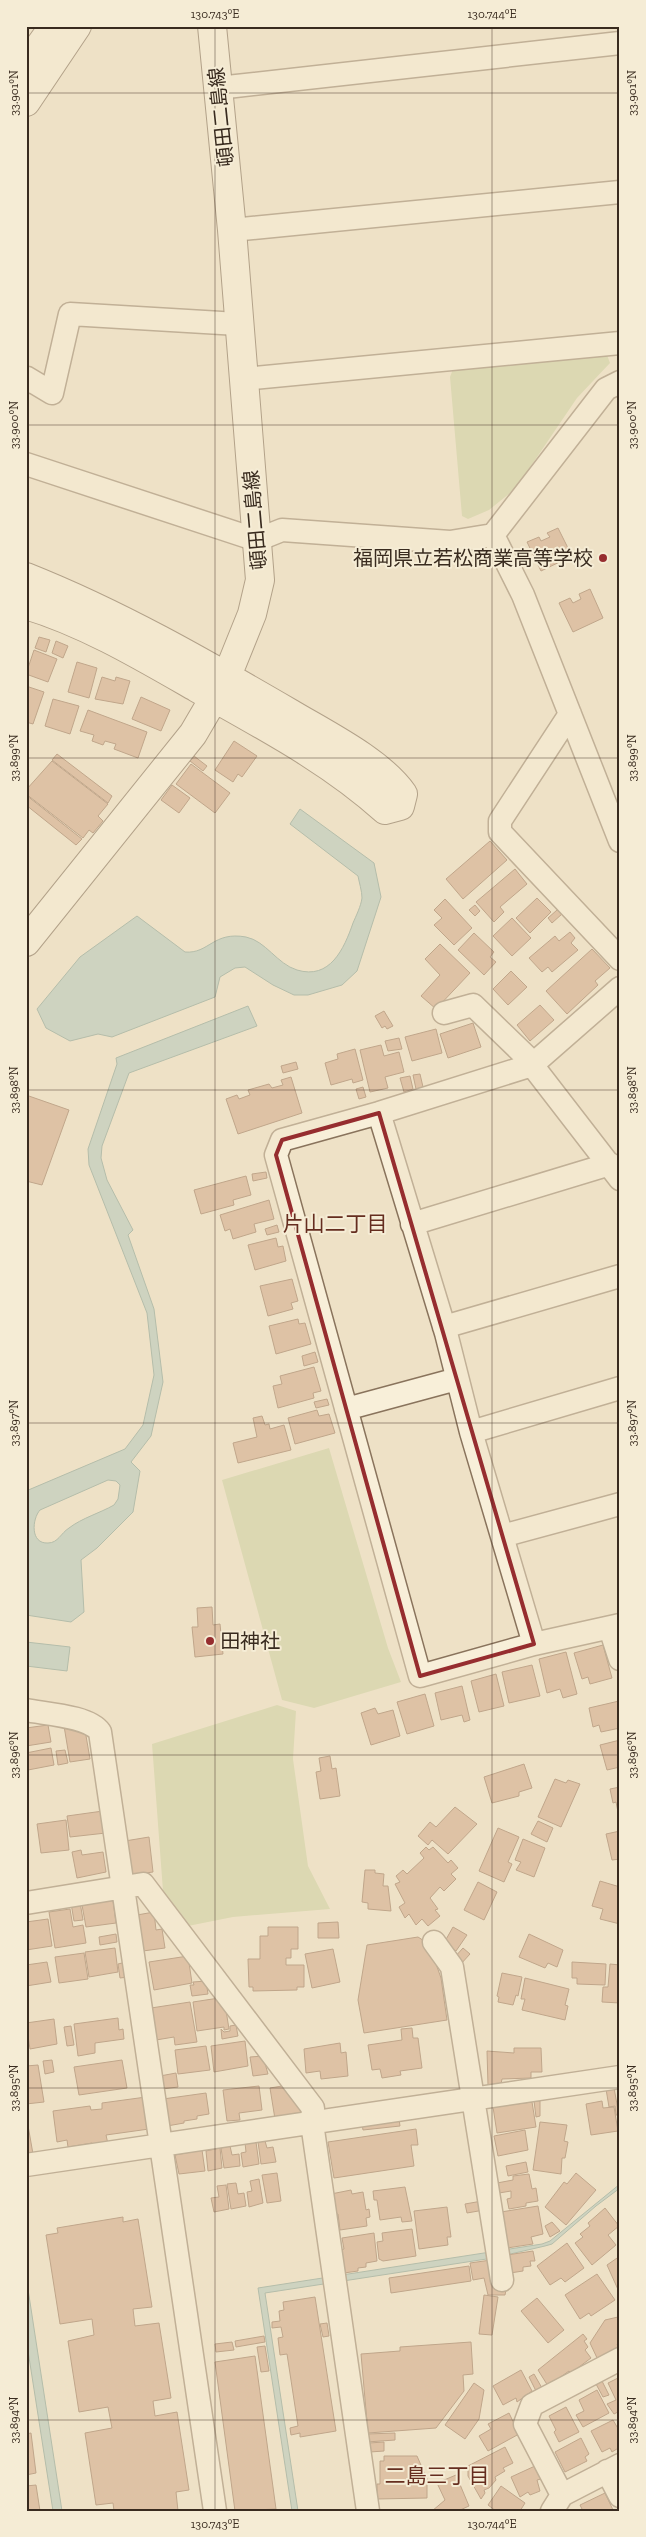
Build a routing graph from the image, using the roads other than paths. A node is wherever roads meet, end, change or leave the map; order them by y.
1 (54, 26) edge
2 (77, 26) edge
3 (212, 26) edge
4 (620, 43) edge
5 (26, 66) edge
6 (218, 88) junction
7 (26, 102) edge
8 (620, 192) edge
9 (232, 230) junction
10 (238, 324) junction
11 (620, 343) edge
12 (243, 380) junction
13 (26, 382) edge
14 (620, 382) edge
15 (26, 464) edge
16 (493, 535) junction
17 (257, 540) junction
18 (26, 577) edge
19 (26, 605) edge
20 (220, 687) junction
21 (570, 714) junction
22 (620, 841) edge
23 (26, 942) edge
24 (620, 959) edge
25 (620, 988) edge
26 (444, 1013) dead end
27 (533, 1064) junction
28 (379, 1113) junction
29 (615, 1172) edge
30 (412, 1224) junction
31 (620, 1276) edge
32 (444, 1327) junction
33 (457, 1379) junction
34 (620, 1388) edge
35 (346, 1409) junction
36 (471, 1432) junction
37 (620, 1504) edge
38 (502, 1536) junction
39 (615, 1627) edge
40 (534, 1644) junction
41 (620, 1659) edge
42 (26, 1710) edge
43 (122, 1888) junction
44 (26, 1903) edge
45 (434, 1942) dead end
46 (620, 2077) edge
47 (474, 2100) junction
48 (312, 2122) junction
49 (160, 2144) junction
50 (26, 2165) edge
51 (502, 2280) dead end
52 (620, 2359) edge
53 (614, 2468) edge
54 (620, 2496) edge
55 (557, 2503) edge
56 (215, 2511) edge
57 (368, 2511) edge

1 - 5 main road
2 - 7 main road
3 - 6 main road, 頓田二島線
4 - 6 street
6 - 9 main road, 頓田二島線
8 - 9 street
9 - 10 main road, 頓田二島線
10 - 12 main road, 頓田二島線
10 - 13 street
11 - 12 street
12 - 17 main road, 頓田二島線
14 - 16 street
15 - 17 street
16 - 17 street
16 - 21 street
17 - 20 main road, 頓田二島線
18 - 20 main road
19 - 20 main road
20 - 20 main road
20 - 23 main road, 頓田二島線
21 - 22 street
21 - 24 street
25 - 27 street
26 - 27 street
27 - 28 street
27 - 29 street
28 - 30 street
28 - 35 street
29 - 30 street
30 - 32 street
31 - 32 street
32 - 33 street
33 - 35 street
33 - 36 street
34 - 36 street
35 - 40 street
36 - 38 street
37 - 38 street
38 - 40 street
39 - 40 street
39 - 41 street
42 - 43 street
43 - 44 street
43 - 48 street
43 - 49 street
45 - 47 street
46 - 47 street
47 - 48 street
47 - 51 street
48 - 49 street
48 - 57 street
49 - 50 street
49 - 56 street
52 - 55 street
53 - 54 street
53 - 55 street

